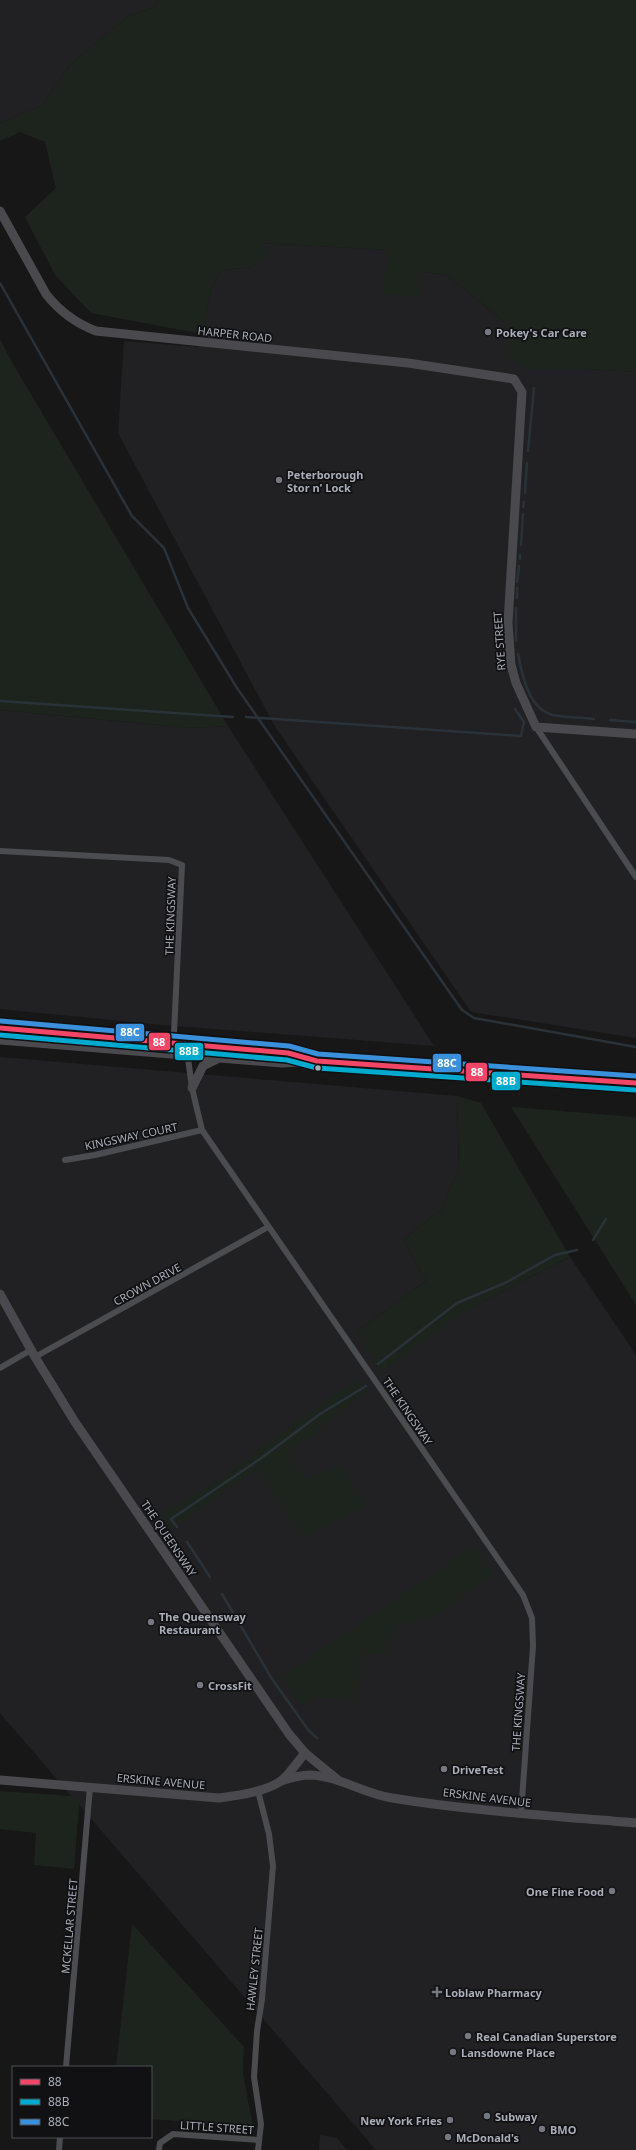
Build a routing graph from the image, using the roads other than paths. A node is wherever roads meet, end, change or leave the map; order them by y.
1 (0, 211) edge
2 (522, 392) joint
3 (536, 727) junction
4 (636, 734) edge
5 (0, 851) edge
6 (636, 877) edge
7 (0, 1028) edge
8 (0, 1040) edge
9 (174, 1042) junction
10 (186, 1043) junction
11 (173, 1054) junction
12 (187, 1055) junction
13 (220, 1057) junction
14 (317, 1060) junction
15 (636, 1083) edge
16 (192, 1088) junction
17 (202, 1130) junction
18 (65, 1160) dead end
19 (268, 1227) junction
20 (0, 1294) edge
21 (33, 1354) junction
22 (0, 1368) edge
23 (305, 1752) junction
24 (0, 1780) edge
25 (338, 1780) junction
26 (281, 1781) junction
27 (90, 1788) junction
28 (258, 1791) junction
29 (521, 1814) junction
30 (636, 1823) edge
31 (66, 2066) edge
32 (60, 2138) edge
33 (259, 2140) junction
34 (59, 2150) edge
35 (159, 2150) edge
36 (258, 2150) edge

1 - 2 street, HARPER ROAD
2 - 3 street, RYE STREET
3 - 4 street
3 - 6 street, RYE STREET
5 - 9 street, THE KINGSWAY
7 - 9 street
8 - 11 street
9 - 10 street
9 - 11 street, THE KINGSWAY
10 - 12 street, THE KINGSWAY
10 - 14 street
11 - 12 street
12 - 13 street
12 - 16 street, THE KINGSWAY
13 - 14 street
13 - 16 street
14 - 15 street
16 - 17 street, THE KINGSWAY
17 - 18 street, KINGSWAY COURT
17 - 19 street, THE KINGSWAY
19 - 21 street, CROWN DRIVE
19 - 29 street, THE KINGSWAY
20 - 21 street, THE QUEENSWAY
21 - 22 street, CROWN DRIVE
21 - 23 street, THE QUEENSWAY
23 - 25 street, THE QUEENSWAY
23 - 26 street, ERSKINE AVENUE
24 - 27 street, ERSKINE AVENUE
25 - 26 street
25 - 29 street, ERSKINE AVENUE
26 - 28 street, ERSKINE AVENUE
27 - 28 street, ERSKINE AVENUE
27 - 31 street, MCKELLAR STREET
28 - 33 street, HAWLEY STREET
29 - 30 street, ERSKINE AVENUE
32 - 34 street
33 - 35 street, LITTLE STREET
33 - 36 street, HAWLEY STREET

